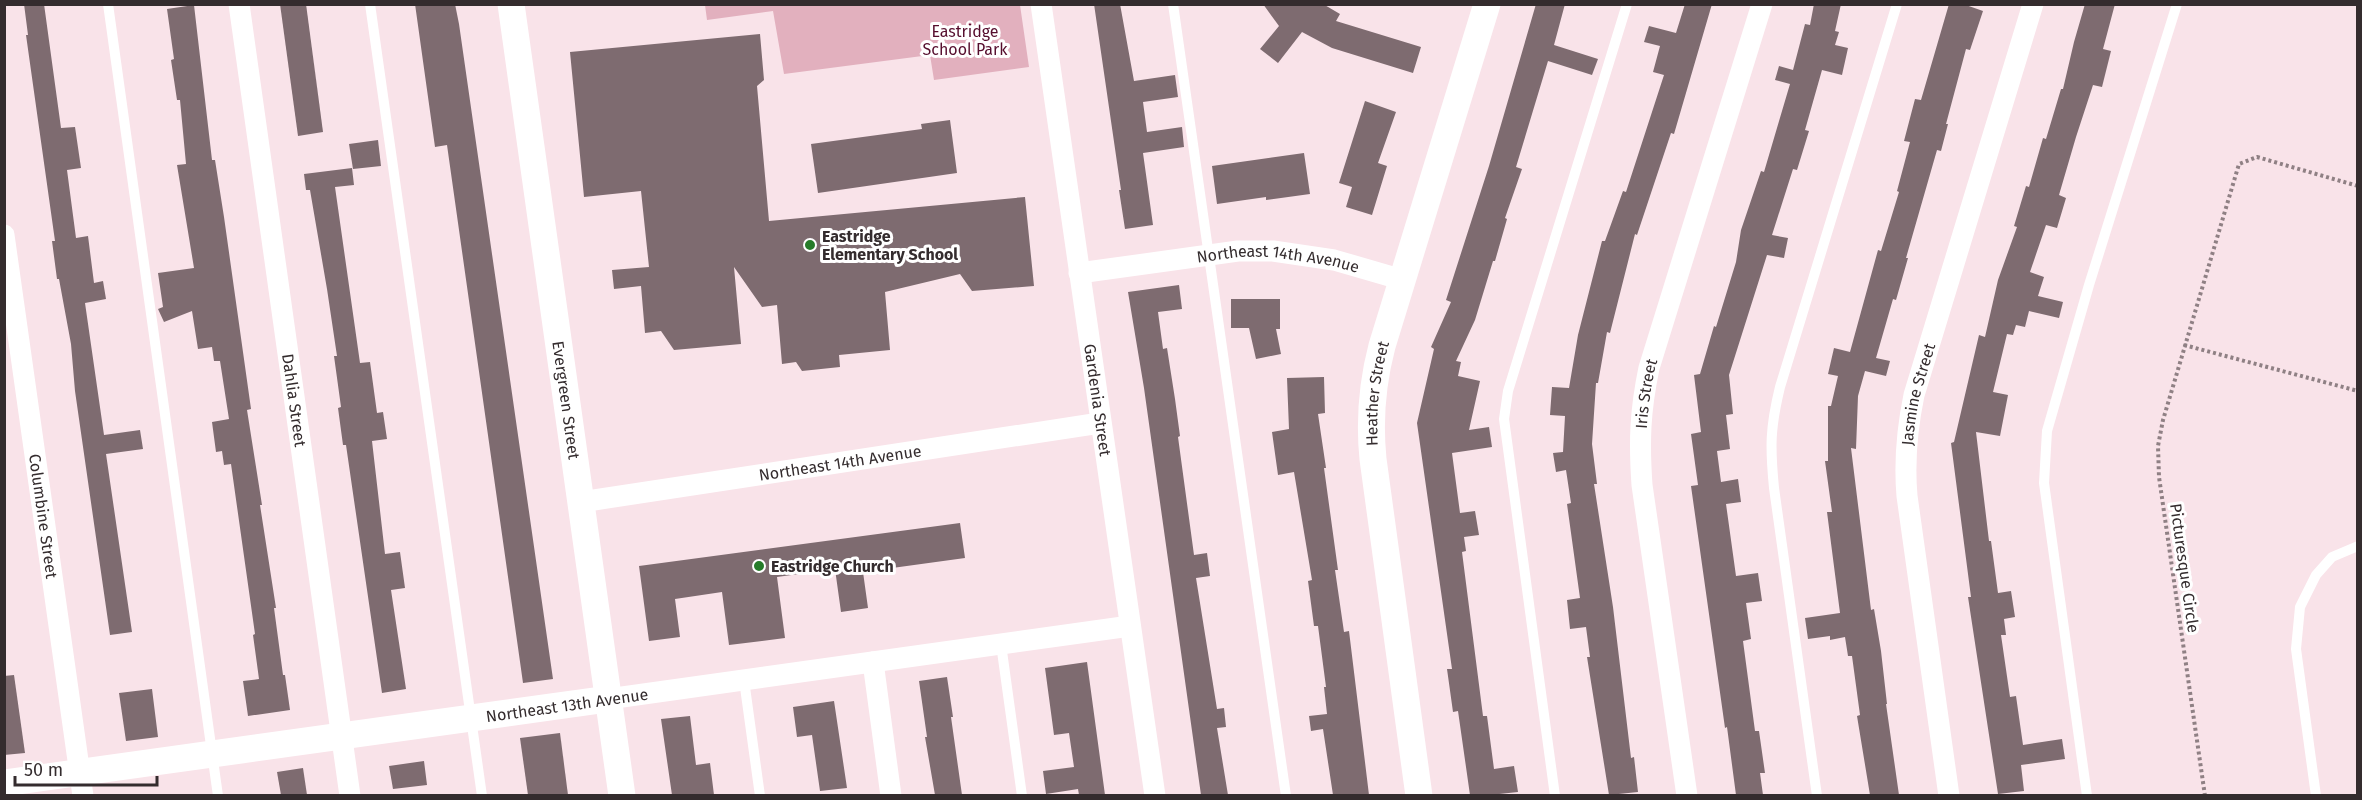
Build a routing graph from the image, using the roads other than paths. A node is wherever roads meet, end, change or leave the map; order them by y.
1 (108, 4) edge
2 (239, 4) edge
3 (370, 4) edge
4 (511, 4) edge
5 (1041, 4) edge
6 (1173, 4) edge
7 (1627, 4) edge
8 (1762, 4) edge
9 (1897, 4) edge
10 (2033, 4) edge
11 (2177, 4) edge
12 (1483, 5) edge
13 (4, 235) edge
14 (1208, 254) junction
15 (1079, 273) junction
16 (1403, 280) junction
17 (1100, 423) junction
18 (581, 502) junction
19 (2358, 546) edge
20 (1130, 626) junction
21 (1001, 644) junction
22 (873, 662) junction
23 (744, 680) junction
24 (608, 699) junction
25 (471, 718) junction
26 (342, 735) junction
27 (212, 754) junction
28 (4, 783) edge
29 (81, 784) edge
30 (218, 795) edge
31 (350, 795) edge
32 (482, 795) edge
33 (622, 795) edge
34 (760, 795) edge
35 (891, 795) edge
36 (1022, 795) edge
37 (1155, 795) edge
38 (1286, 795) edge
39 (1419, 795) edge
40 (1555, 795) edge
41 (1687, 795) edge
42 (1818, 795) edge
43 (1949, 795) edge
44 (2087, 795) edge
45 (2316, 795) edge

1 - 27 lane
2 - 26 street, Dahlia Street
3 - 25 lane
4 - 18 street, Evergreen Street
5 - 15 street, Gardenia Street
6 - 14 lane
7 - 40 lane
8 - 41 street, Iris Street
9 - 42 lane
10 - 43 street, Jasmine Street
11 - 44 lane
12 - 16 street, Heather Street
13 - 29 street, Columbine Street
14 - 15 street, Northeast 14th Avenue
14 - 16 street, Northeast 14th Avenue
14 - 38 lane
15 - 17 street, Gardenia Street
16 - 39 street, Heather Street
17 - 18 street, Northeast 14th Avenue
17 - 20 street, Gardenia Street
18 - 24 street, Evergreen Street
19 - 45 lane
20 - 21 street, Northeast 13th Avenue
20 - 37 street, Gardenia Street
21 - 22 street, Northeast 13th Avenue
21 - 36 lane
22 - 23 street, Northeast 13th Avenue
22 - 35 street
23 - 24 street, Northeast 13th Avenue
23 - 34 lane
24 - 25 street, Northeast 13th Avenue
24 - 33 street, Evergreen Street
25 - 26 street, Northeast 13th Avenue
25 - 32 lane
26 - 27 street, Northeast 13th Avenue
26 - 31 street, Dahlia Street
27 - 29 street, Northeast 13th Avenue
27 - 30 lane
28 - 29 street, Northeast 13th Avenue

